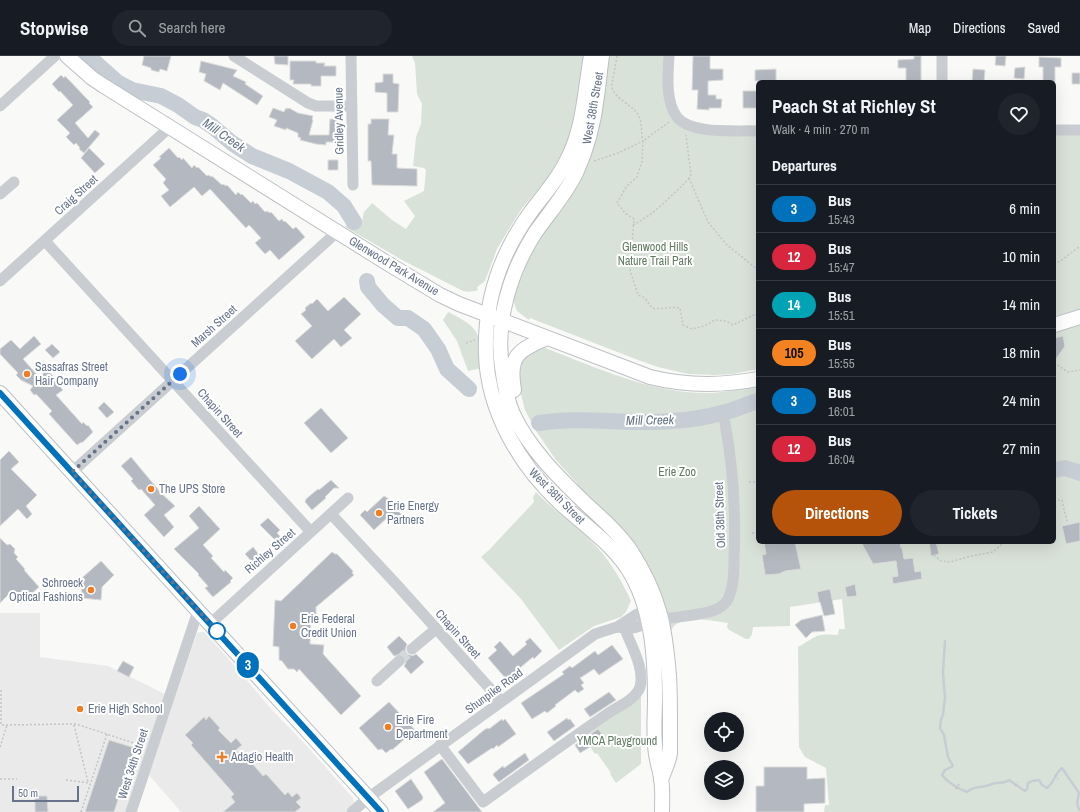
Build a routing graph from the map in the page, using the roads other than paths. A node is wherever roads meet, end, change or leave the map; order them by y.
1 (56, 56) edge
2 (67, 56) edge
3 (234, 56) edge
4 (351, 56) edge
5 (591, 56) edge
6 (602, 56) edge
7 (669, 56) edge
8 (942, 56) edge
9 (942, 80) edge
10 (0, 106) edge
11 (352, 106) junction
12 (170, 127) junction
13 (1056, 130) edge
14 (1080, 130) edge
15 (756, 131) edge
16 (14, 182) dead end
17 (353, 185) dead end
18 (0, 194) edge
19 (337, 232) junction
20 (45, 240) junction
21 (0, 281) edge
22 (488, 316) junction
23 (1080, 316) edge
24 (502, 321) junction
25 (1056, 324) edge
26 (547, 338) junction
27 (501, 366) junction
28 (756, 378) edge
29 (173, 381) junction
30 (0, 393) edge
31 (725, 423) dead end
32 (72, 472) junction
33 (348, 498) dead end
34 (331, 514) junction
35 (311, 532) junction
36 (647, 595) junction
37 (724, 605) joint
38 (198, 611) junction
39 (662, 618) junction
40 (648, 619) junction
41 (210, 624) junction
42 (621, 628) junction
43 (436, 629) junction
44 (412, 649) tunnel mouth
45 (399, 661) tunnel mouth
46 (377, 681) dead end
47 (501, 701) junction
48 (440, 745) junction
49 (661, 780) junction
50 (368, 798) junction
51 (131, 812) edge
52 (352, 812) edge
53 (381, 812) edge
54 (662, 812) edge

1 - 10 street
2 - 12 main road, Glenwood Park Avenue
3 - 11 street
4 - 11 street, Gridley Avenue
5 - 22 main road, West 38th Street
6 - 24 main road, West 38th Street
7 - 15 street
8 - 9 street
11 - 17 street, Gridley Avenue
12 - 19 main road, Glenwood Park Avenue
12 - 20 street, Craig Street
13 - 14 street
16 - 18 street
19 - 22 main road, Glenwood Park Avenue
19 - 29 street, Marsh Street
20 - 21 street, Craig Street
20 - 29 street, Chapin Street
22 - 24 main road, Glenwood Park Avenue
22 - 27 main road, West 38th Street
23 - 25 main road
24 - 26 main road, Glenwood Park Avenue
24 - 27 main road, West 38th Street
26 - 27 main road
26 - 28 main road, Glenwood Park Avenue
27 - 36 main road, West 38th Street
27 - 36 main road, West 38th Street
29 - 32 street, Marsh Street
29 - 35 street, Chapin Street
30 - 32 main road
31 - 37 street, Old 38th Street
32 - 38 main road
33 - 34 street, Richley Street
34 - 35 street, Richley Street
34 - 43 street, Chapin Street
35 - 41 street, Richley Street
36 - 39 main road, West 38th Street
36 - 40 main road, West 38th Street
37 - 39 street, Shunpike Road
38 - 41 main road
38 - 51 street, West 34th Street
39 - 40 street, Shunpike Road
39 - 49 main road, West 38th Street
40 - 42 street, Shunpike Road
40 - 49 main road, West 38th Street
41 - 50 main road
42 - 47 street, Shunpike Road
42 - 48 street
43 - 44 street
43 - 47 street, Chapin Street
45 - 46 street
47 - 48 street, Shunpike Road
48 - 50 street, Shunpike Road
49 - 54 main road, West 38th Street
50 - 52 street, Shunpike Road
50 - 53 main road

